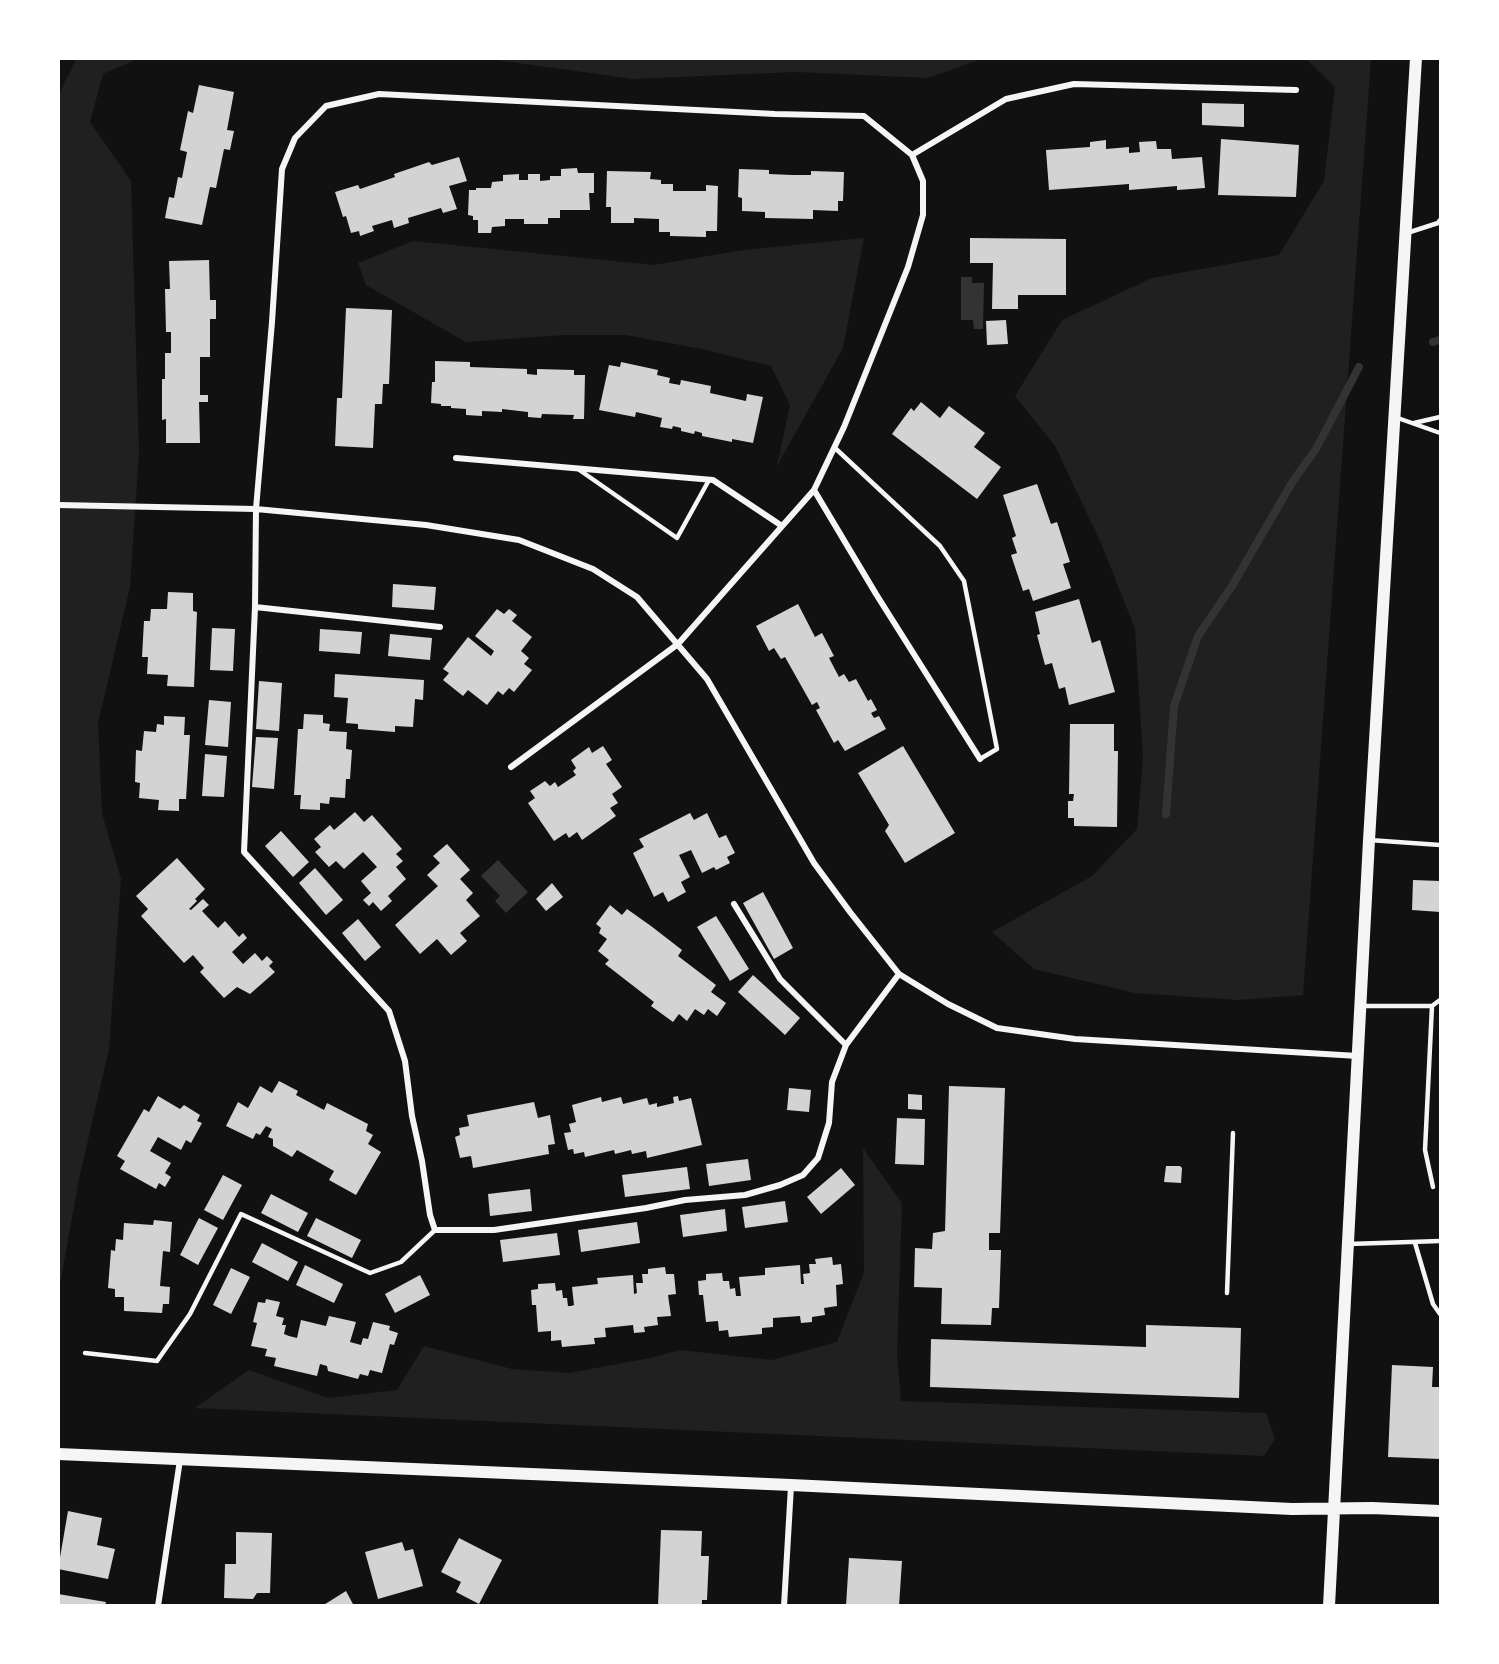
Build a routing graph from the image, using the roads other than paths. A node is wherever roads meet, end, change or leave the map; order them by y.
1 (1416, 58) edge
2 (1296, 90) dead end
3 (912, 156) junction
4 (1440, 220) edge
5 (1406, 233) junction
6 (1394, 417) junction
7 (1440, 417) edge
8 (1414, 423) junction
9 (1440, 433) edge
10 (835, 448) junction
11 (456, 458) dead end
12 (578, 469) junction
13 (709, 480) junction
14 (814, 490) junction
15 (58, 505) edge
16 (255, 509) junction
17 (782, 526) junction
18 (255, 607) junction
19 (440, 627) dead end
20 (678, 644) junction
21 (980, 759) joint
22 (511, 767) dead end
23 (1369, 840) junction
24 (1440, 845) edge
25 (734, 904) dead end
26 (899, 974) junction
27 (1440, 1000) edge
28 (1361, 1006) junction
29 (1432, 1006) junction
30 (846, 1045) junction
31 (1359, 1056) junction
32 (1233, 1133) dead end
33 (1433, 1187) dead end
34 (435, 1230) junction
35 (1440, 1241) edge
36 (1414, 1243) junction
37 (1348, 1244) junction
38 (1227, 1293) dead end
39 (1440, 1314) edge
40 (85, 1353) dead end
41 (58, 1454) edge
42 (180, 1459) junction
43 (791, 1485) junction
44 (1335, 1509) junction
45 (1440, 1511) edge
46 (158, 1605) edge
47 (784, 1605) edge
48 (1329, 1605) edge

1 - 5 main road
2 - 3 street
3 - 10 street
3 - 16 street
4 - 5 lane
5 - 6 main road
6 - 8 lane
6 - 23 main road
7 - 8 lane
8 - 9 lane
10 - 14 street
10 - 21 lane
11 - 12 street
12 - 13 street
12 - 13 lane
13 - 17 street
14 - 17 street
14 - 21 street
15 - 16 street
16 - 18 street
16 - 20 street
17 - 20 street
18 - 19 street
18 - 34 street
20 - 22 street
20 - 26 street
23 - 24 lane
23 - 28 main road
25 - 30 street
26 - 30 street
26 - 31 street
27 - 29 lane
28 - 29 lane
28 - 31 main road
29 - 33 lane
30 - 34 street
31 - 37 main road
32 - 38 lane
34 - 40 lane
35 - 36 lane
36 - 37 lane
36 - 39 lane
37 - 44 main road
41 - 42 main road
42 - 43 main road
42 - 46 street
43 - 44 main road
43 - 47 street
44 - 45 main road
44 - 48 main road

